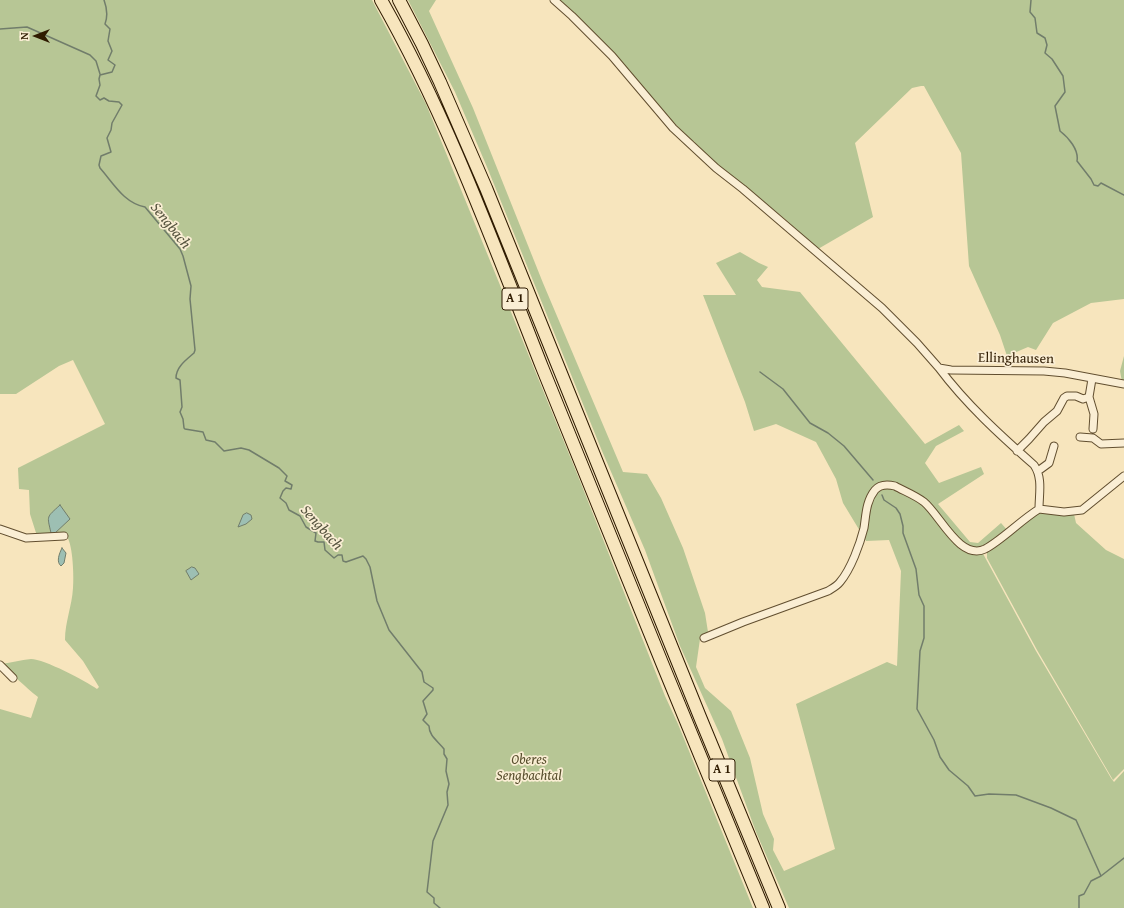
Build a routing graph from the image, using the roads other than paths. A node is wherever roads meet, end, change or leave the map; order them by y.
1 (382, 0) edge
2 (399, 0) edge
3 (554, 0) edge
4 (938, 368) junction
5 (1092, 379) junction
6 (1123, 384) edge
7 (1089, 397) junction
8 (1093, 429) dead end
9 (1080, 437) dead end
10 (1124, 443) edge
11 (1054, 446) dead end
12 (1017, 451) junction
13 (1038, 471) junction
14 (1124, 476) edge
15 (1039, 509) junction
16 (0, 529) edge
17 (64, 536) dead end
18 (704, 638) dead end
19 (0, 665) edge
20 (13, 678) dead end
21 (762, 908) edge
22 (779, 908) edge

1 - 21 highway, A 1
2 - 22 highway, A 1
3 - 4 street
4 - 5 street, Ellinghausen
4 - 12 street
5 - 6 street, Ellinghausen
5 - 7 street
7 - 8 street
7 - 12 street
9 - 10 street
11 - 13 street
12 - 13 street
13 - 15 street
14 - 15 street
15 - 18 street
16 - 17 street
19 - 20 street

